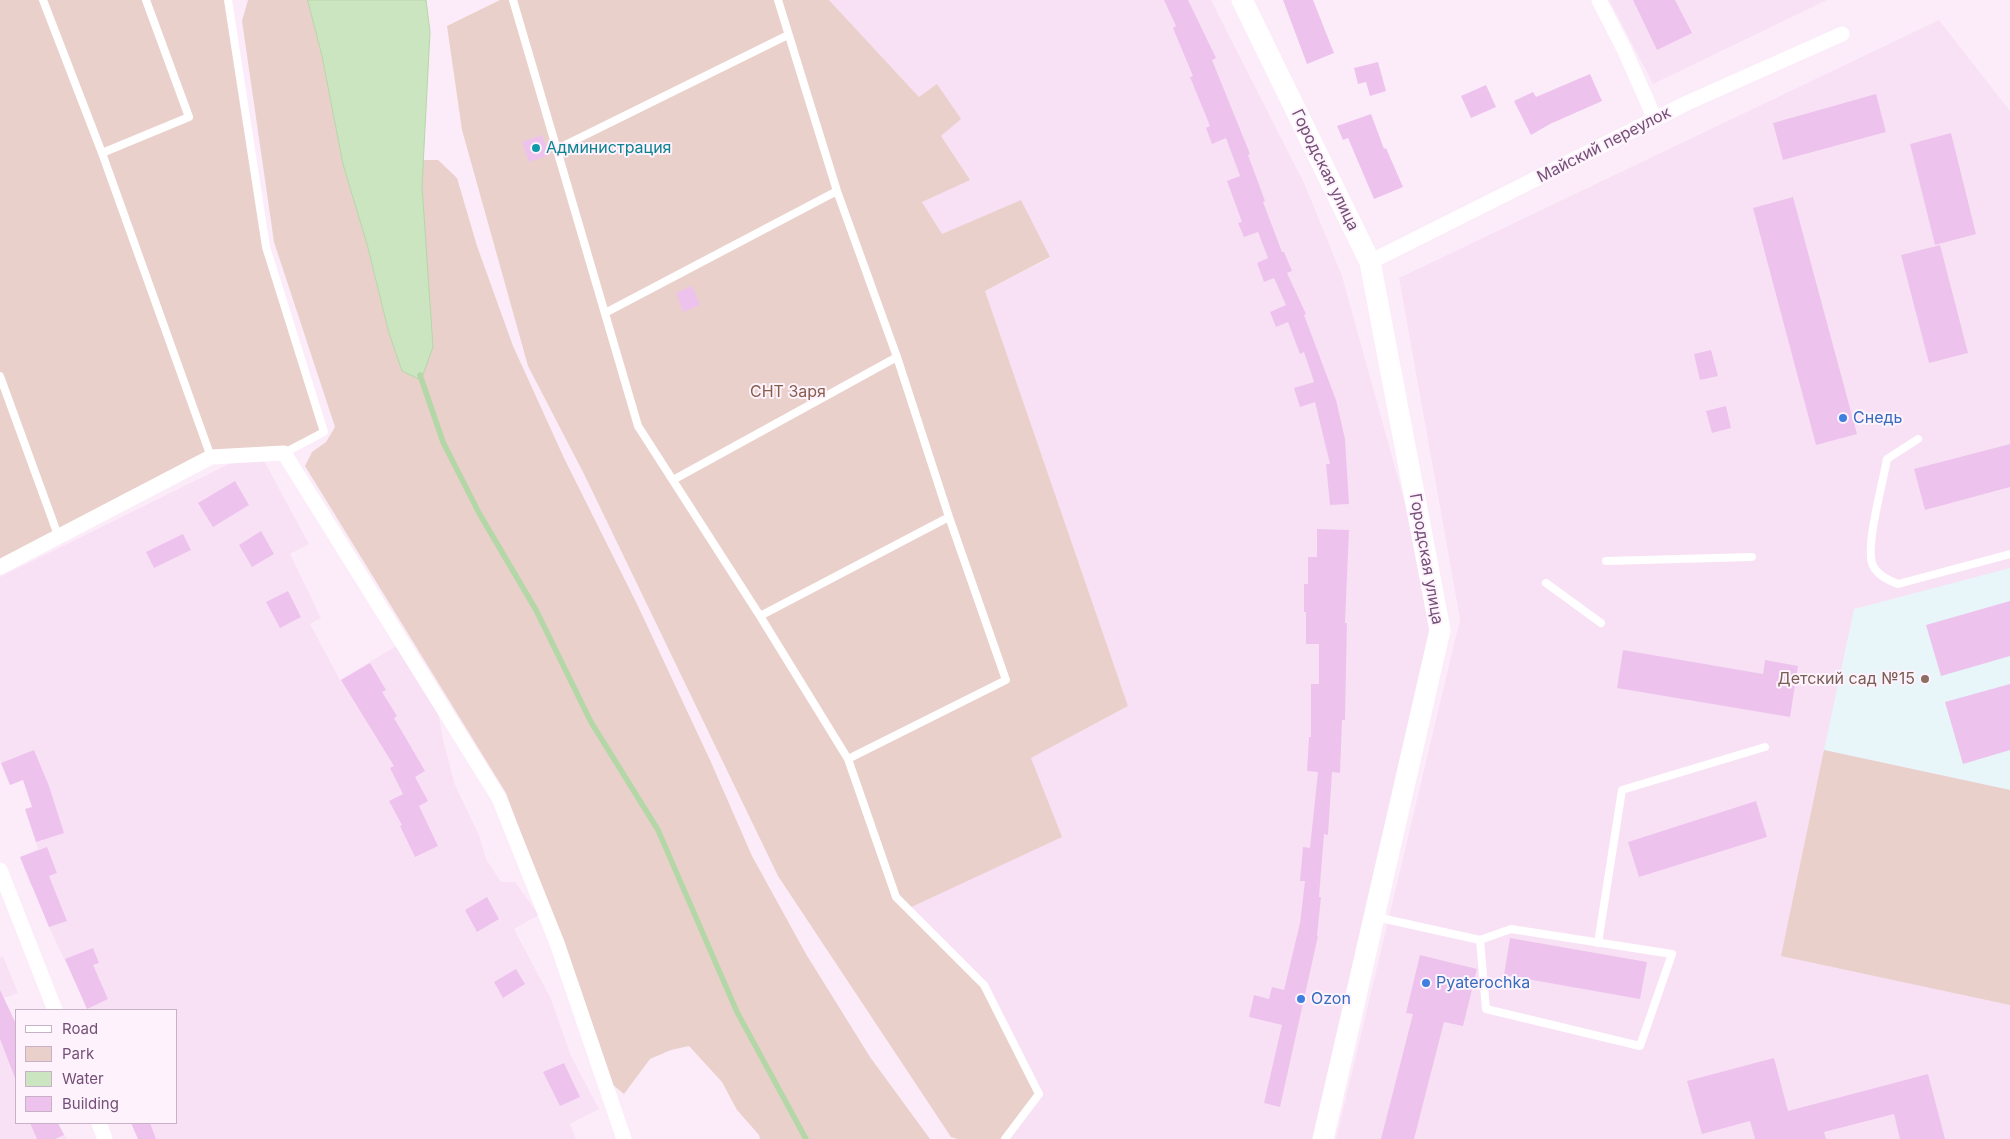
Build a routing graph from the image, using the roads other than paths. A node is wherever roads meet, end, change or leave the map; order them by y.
1 (43, 0) edge
2 (146, 0) edge
3 (228, 0) edge
4 (513, 0) edge
5 (778, 0) edge
6 (1242, 0) edge
7 (1600, 0) edge
8 (1842, 34) dead end
9 (788, 35) junction
10 (1655, 119) junction
11 (557, 150) junction
12 (102, 153) junction
13 (837, 191) junction
14 (1370, 262) junction
15 (605, 313) junction
16 (897, 357) junction
17 (0, 376) edge
18 (1918, 439) dead end
19 (284, 453) junction
20 (211, 457) junction
21 (673, 480) junction
22 (949, 517) junction
23 (59, 538) junction
24 (2010, 554) edge
25 (1752, 557) dead end
26 (1606, 561) dead end
27 (0, 568) edge
28 (1546, 583) dead end
29 (760, 616) junction
30 (1601, 623) dead end
31 (1765, 747) dead end
32 (848, 759) junction
33 (0, 870) edge
34 (1374, 916) junction
35 (1480, 940) junction
36 (1598, 943) junction
37 (55, 1009) edge
38 (99, 1124) edge
39 (105, 1139) edge
40 (624, 1139) edge
41 (1005, 1139) edge
42 (1323, 1139) edge

1 - 12 lane
2 - 12 lane
3 - 19 lane
4 - 11 lane
5 - 9 lane
6 - 14 street, Городская улица
7 - 10 street
8 - 10 street, Майский переулок
9 - 11 lane
9 - 13 lane
10 - 14 street, Майский переулок
11 - 15 lane
12 - 20 lane
13 - 15 lane
13 - 16 lane
14 - 34 street, Городская улица
15 - 21 lane
16 - 21 lane
16 - 22 lane
17 - 23 lane
18 - 24 lane
19 - 20 street
19 - 40 street
20 - 23 street
21 - 29 lane
22 - 29 lane
22 - 32 lane
23 - 27 street
25 - 26 lane
28 - 30 lane
29 - 32 lane
31 - 36 lane
32 - 41 lane
33 - 37 street
34 - 35 lane
34 - 42 street, Городская улица
35 - 36 lane
35 - 36 lane
38 - 39 street

